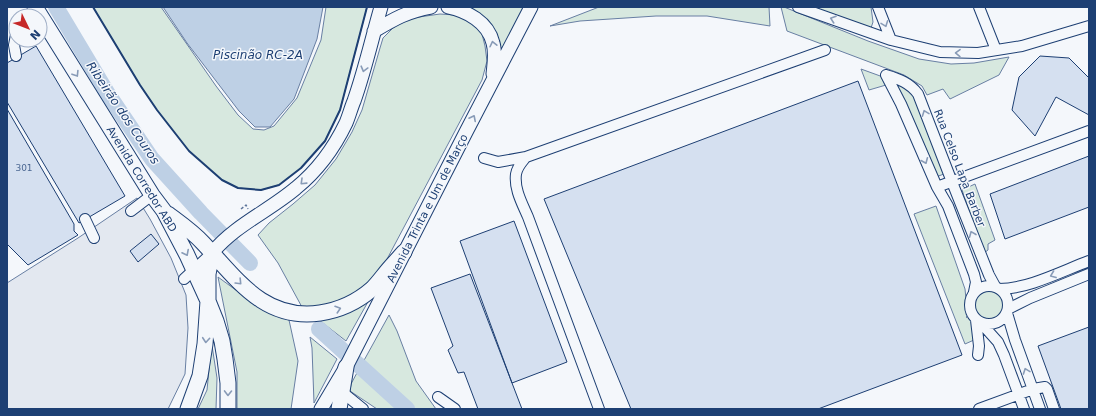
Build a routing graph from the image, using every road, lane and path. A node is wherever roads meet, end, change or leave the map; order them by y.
1 (381, 7) edge
2 (431, 7) edge
3 (448, 7) edge
4 (532, 7) edge
5 (798, 7) edge
6 (878, 7) edge
7 (979, 7) edge
8 (1089, 26) edge
9 (374, 31) junction
10 (48, 33) edge
11 (891, 40) junction
12 (825, 50) dead end
13 (996, 50) junction
14 (492, 82) junction
15 (1089, 131) edge
16 (526, 157) junction
17 (484, 158) dead end
18 (952, 182) junction
19 (937, 187) junction
20 (152, 195) junction
21 (241, 209) dead end
22 (250, 210) dead end
23 (132, 211) dead end
24 (164, 211) junction
25 (85, 219) dead end
26 (94, 238) dead end
27 (215, 250) junction
28 (404, 252) junction
29 (1089, 261) edge
30 (189, 274) junction
31 (1089, 274) edge
32 (997, 287) junction
33 (971, 295) junction
34 (208, 301) junction
35 (1007, 311) junction
36 (975, 322) junction
37 (978, 355) dead end
38 (347, 365) junction
39 (1032, 389) junction
40 (342, 392) junction
41 (1019, 394) junction
42 (188, 409) edge
43 (228, 409) edge
44 (321, 409) edge
45 (339, 409) edge
46 (364, 409) edge
47 (446, 409) edge
48 (455, 409) edge
49 (599, 409) edge
50 (979, 409) edge
51 (1024, 409) edge
52 (1040, 409) edge
53 (1054, 409) edge

1 - 9 main road
2 - 9 main road
14 -> 3 main road
4 - 14 main road, Avenida Trinta e Um de Março
11 -> 5 street
6 -> 11 street
7 - 13 street
8 - 13 street
9 -> 27 main road
10 -> 20 highway, Avenida Corredor ABD
13 -> 11 street
12 - 16 street
28 -> 14 main road, Avenida Trinta e Um de Março
15 - 18 street
16 - 17 street
16 - 49 street
18 - 19 street
18 -> 19 street, Rua Celso Lapa Barber
32 -> 18 street, Rua Celso Lapa Barber
19 - 33 street
20 - 23 street
20 - 24 highway, Avenida Corredor ABD
21 - 22 path
24 - 27 highway
24 -> 30 highway, Avenida Corredor ABD
25 - 26 street
27 -> 28 highway
27 - 30 street
27 - 34 highway
28 - 38 main road, Avenida Trinta e Um de Março
29 -> 32 street
30 - 34 highway, Avenida Corredor ABD
31 - 35 street
32 - 33 street
32 - 35 street
33 - 36 street
33 - 36 path
34 -> 42 highway
34 -> 43 highway, Avenida Corredor ABD
35 - 36 street
39 -> 35 street
36 - 37 street
36 - 41 street
38 - 40 highway
38 - 44 main road, Avenida Trinta e Um de Março
39 - 41 street
39 - 52 street
39 - 53 street
40 - 45 highway
40 - 46 street
41 - 50 street
41 - 51 street
47 - 48 street

